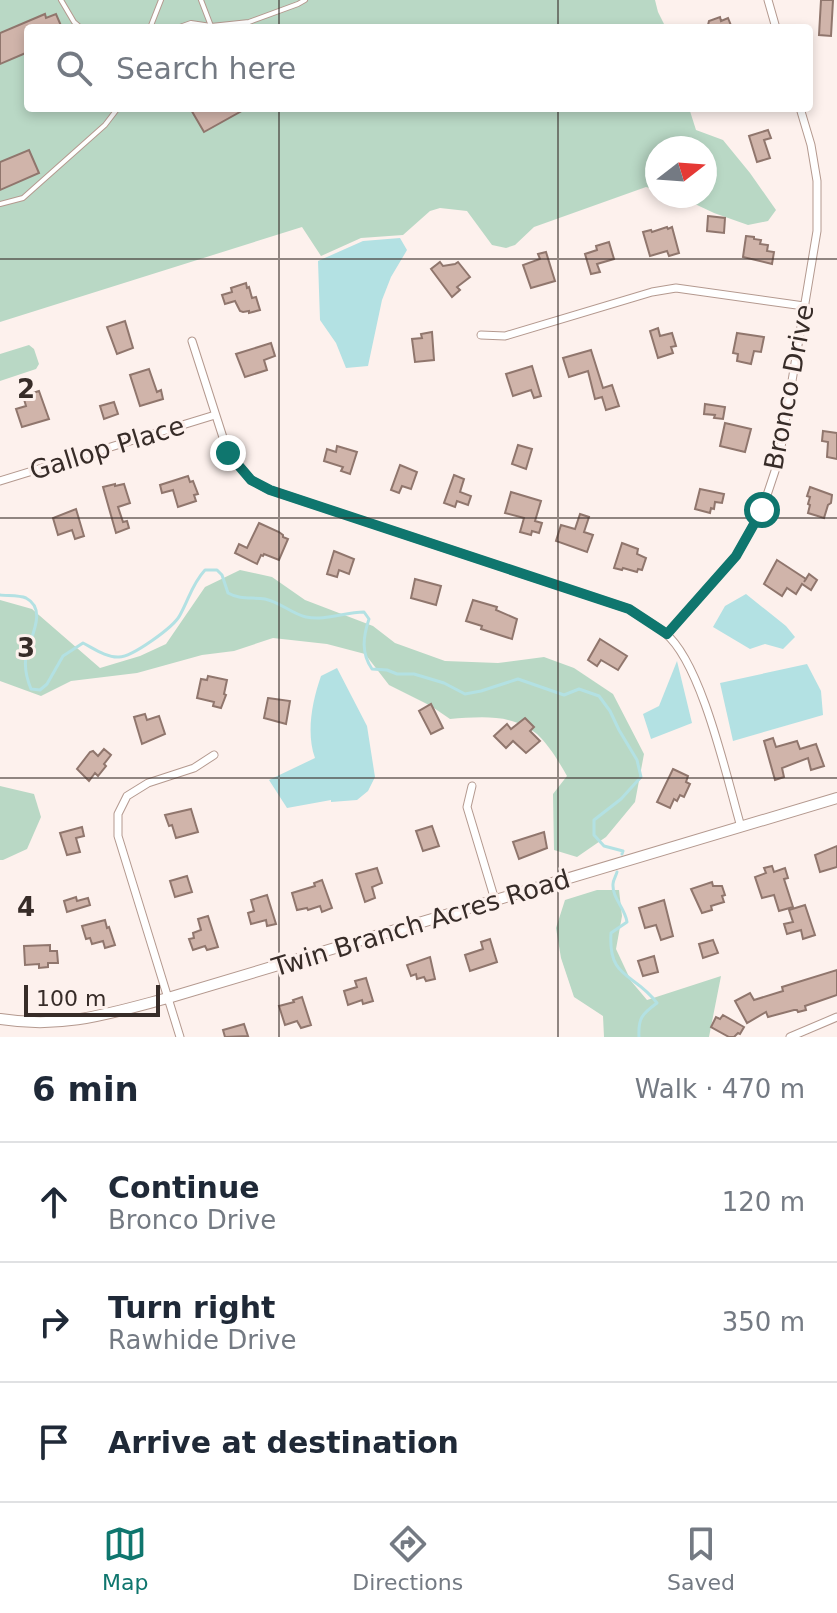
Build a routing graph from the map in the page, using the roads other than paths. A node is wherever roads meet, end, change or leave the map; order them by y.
1 (61, 0) edge
2 (161, 0) edge
3 (201, 0) edge
4 (305, 0) edge
5 (768, 0) edge
6 (76, 24) edge
7 (152, 24) edge
8 (210, 24) edge
9 (230, 24) edge
10 (775, 24) edge
11 (115, 112) edge
12 (801, 112) edge
13 (0, 204) edge
14 (804, 306) junction
15 (481, 335) dead end
16 (192, 341) dead end
17 (215, 415) junction
18 (0, 481) edge
19 (667, 634) junction
20 (214, 755) dead end
21 (472, 786) dead end
22 (837, 798) edge
23 (741, 827) junction
24 (495, 900) junction
25 (168, 998) junction
26 (837, 1017) edge
27 (0, 1019) edge
28 (180, 1037) edge
29 (790, 1037) edge

1 - 6 lane
2 - 7 lane
3 - 8 lane
4 - 9 lane
5 - 10 street
11 - 13 lane
12 - 14 street, Bronco Drive
14 - 15 street
14 - 19 street, Bronco Drive
16 - 17 street
17 - 18 street, Gallop Place
17 - 19 street
19 - 23 street
20 - 25 street
21 - 24 street
22 - 23 street, Twin Branch Acres Road
23 - 24 street, Twin Branch Acres Road
24 - 25 street, Twin Branch Acres Road
25 - 27 street, Twin Branch Acres Road
25 - 28 street
26 - 29 street

